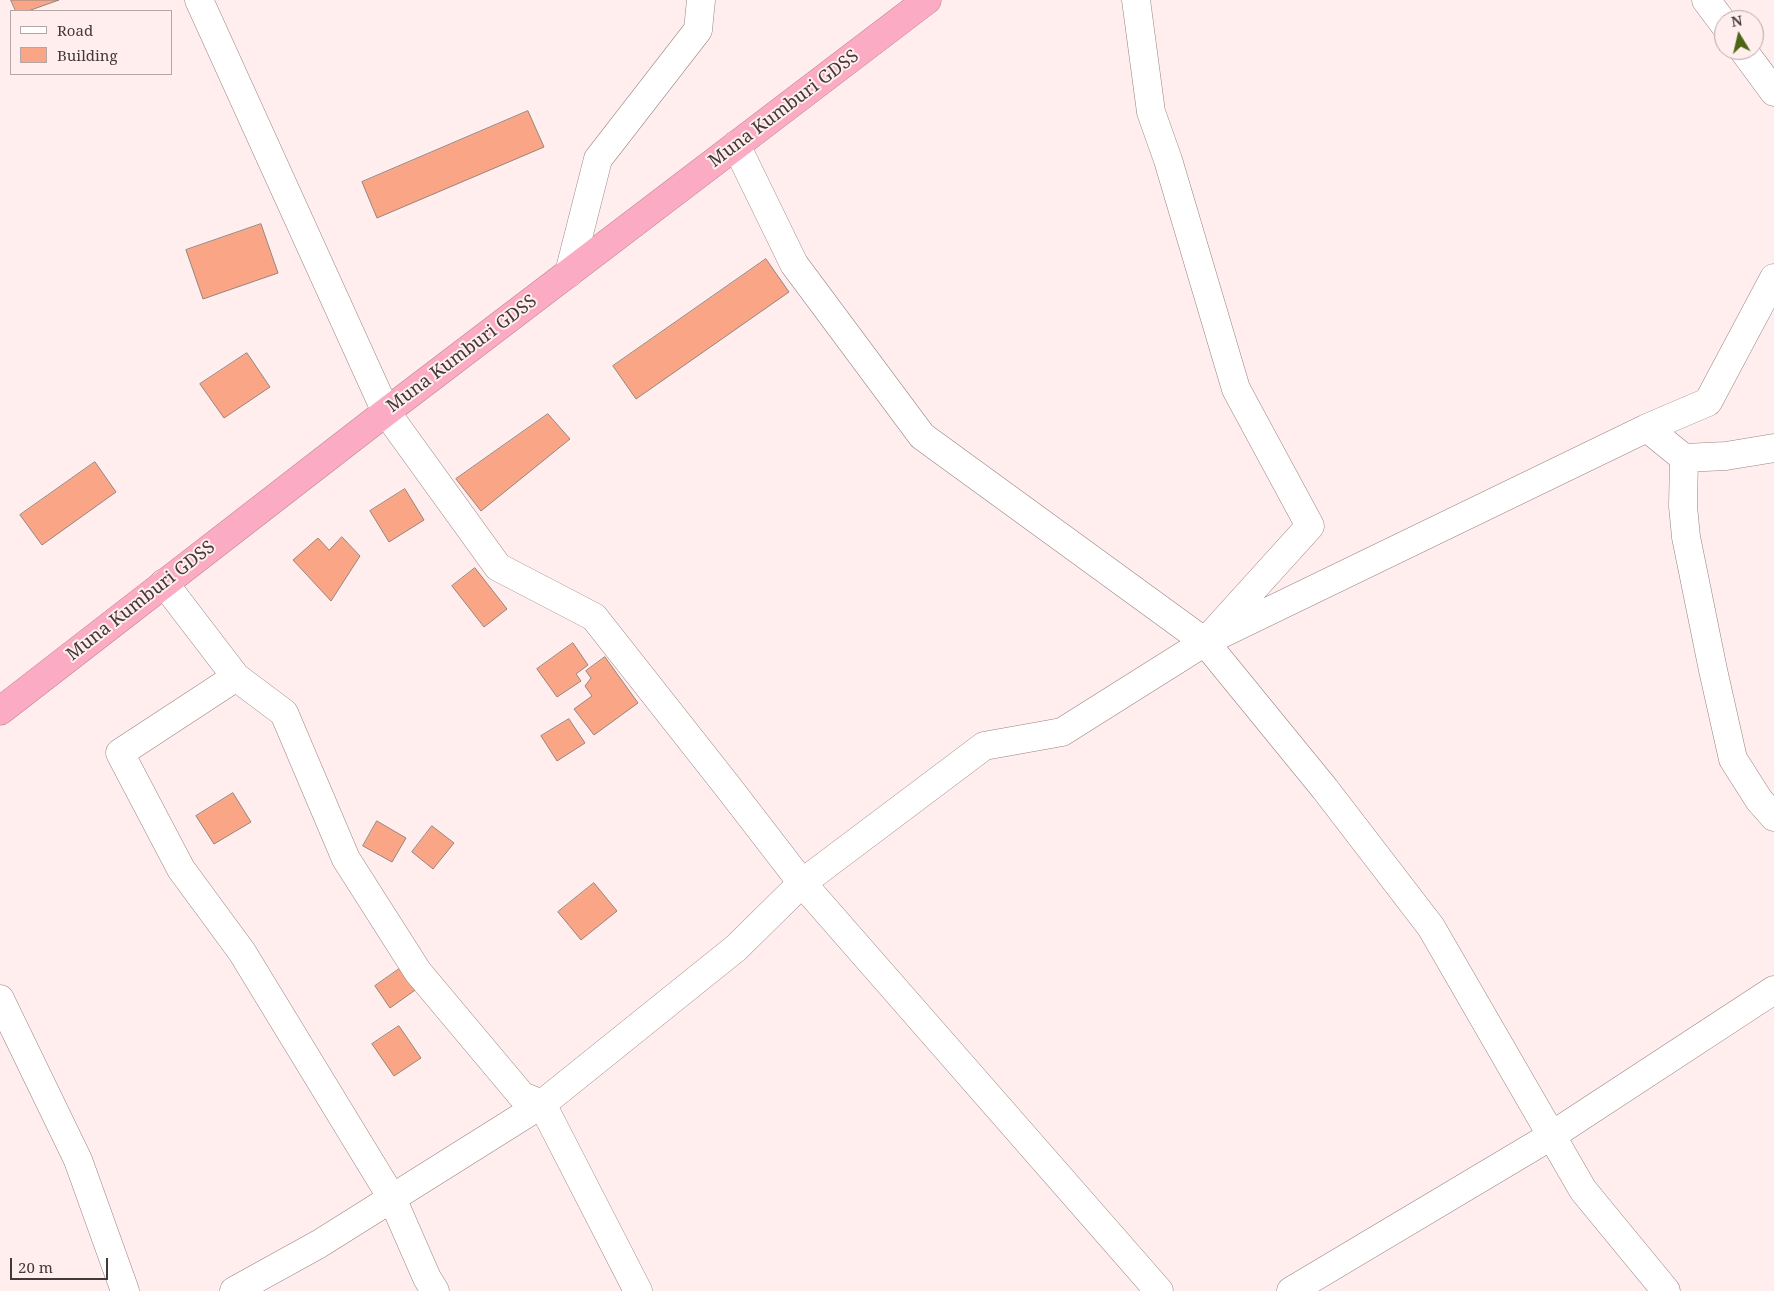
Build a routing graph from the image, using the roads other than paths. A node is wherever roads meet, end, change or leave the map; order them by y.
1 (199, 0) edge
2 (701, 0) edge
3 (927, 0) edge
4 (1136, 0) edge
5 (1706, 0) edge
6 (1714, 11) edge
7 (1750, 60) edge
8 (1774, 92) edge
9 (736, 145) junction
10 (569, 273) junction
11 (1774, 278) edge
12 (386, 412) junction
13 (1647, 428) junction
14 (1774, 448) edge
15 (1684, 458) junction
16 (164, 583) junction
17 (1205, 642) junction
18 (236, 677) junction
19 (0, 711) edge
20 (1774, 817) edge
21 (802, 883) junction
22 (1774, 990) edge
23 (0, 999) edge
24 (542, 1104) junction
25 (1551, 1136) junction
26 (392, 1198) junction
27 (125, 1291) edge
28 (234, 1291) edge
29 (435, 1291) edge
30 (638, 1291) edge
31 (1159, 1291) edge
32 (1292, 1291) edge
33 (1666, 1291) edge

1 - 12 street
2 - 10 street
3 - 9 highway, Muna Kumburi GDSS
4 - 17 street
5 - 6 street
7 - 8 street
9 - 10 highway, Muna Kumburi GDSS
9 - 17 street
10 - 12 highway, Muna Kumburi GDSS
11 - 13 street
12 - 16 highway, Muna Kumburi GDSS
12 - 21 street
13 - 15 street
13 - 17 street
14 - 15 street
15 - 20 street
16 - 18 street
16 - 19 highway, Muna Kumburi GDSS
17 - 21 street
17 - 25 street
18 - 24 street
18 - 26 street
21 - 24 street
21 - 31 street
22 - 25 street
23 - 27 street
24 - 26 street
24 - 30 street
25 - 32 street
25 - 33 street
26 - 28 street
26 - 29 street

